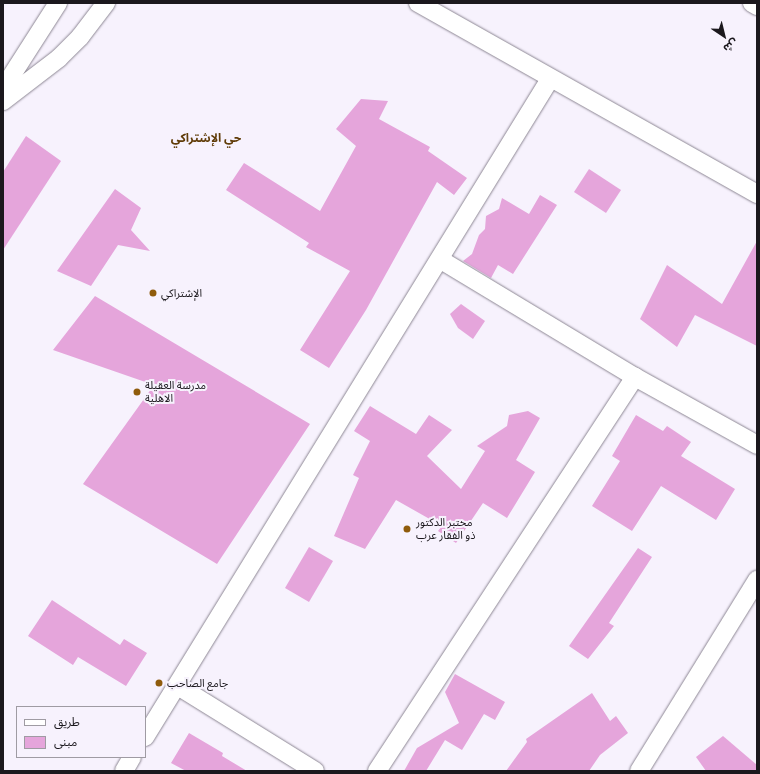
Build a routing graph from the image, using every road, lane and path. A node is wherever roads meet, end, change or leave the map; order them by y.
1 (58, 3) edge
2 (418, 3) edge
3 (752, 3) edge
4 (100, 5) edge
5 (757, 6) edge
6 (550, 79) junction
7 (3, 89) edge
8 (3, 101) edge
9 (757, 194) edge
10 (441, 260) junction
11 (635, 377) junction
12 (757, 445) edge
13 (757, 580) edge
14 (178, 686) junction
15 (146, 735) edge
16 (131, 758) edge
17 (124, 771) edge
18 (315, 771) edge
19 (377, 771) edge
20 (639, 771) edge

1 - 7 street
2 - 6 street
3 - 5 street
4 - 8 street
6 - 9 street
6 - 10 street
10 - 11 street
10 - 14 street
11 - 12 street
11 - 19 street
13 - 20 street
14 - 15 street
14 - 18 street
16 - 17 street

